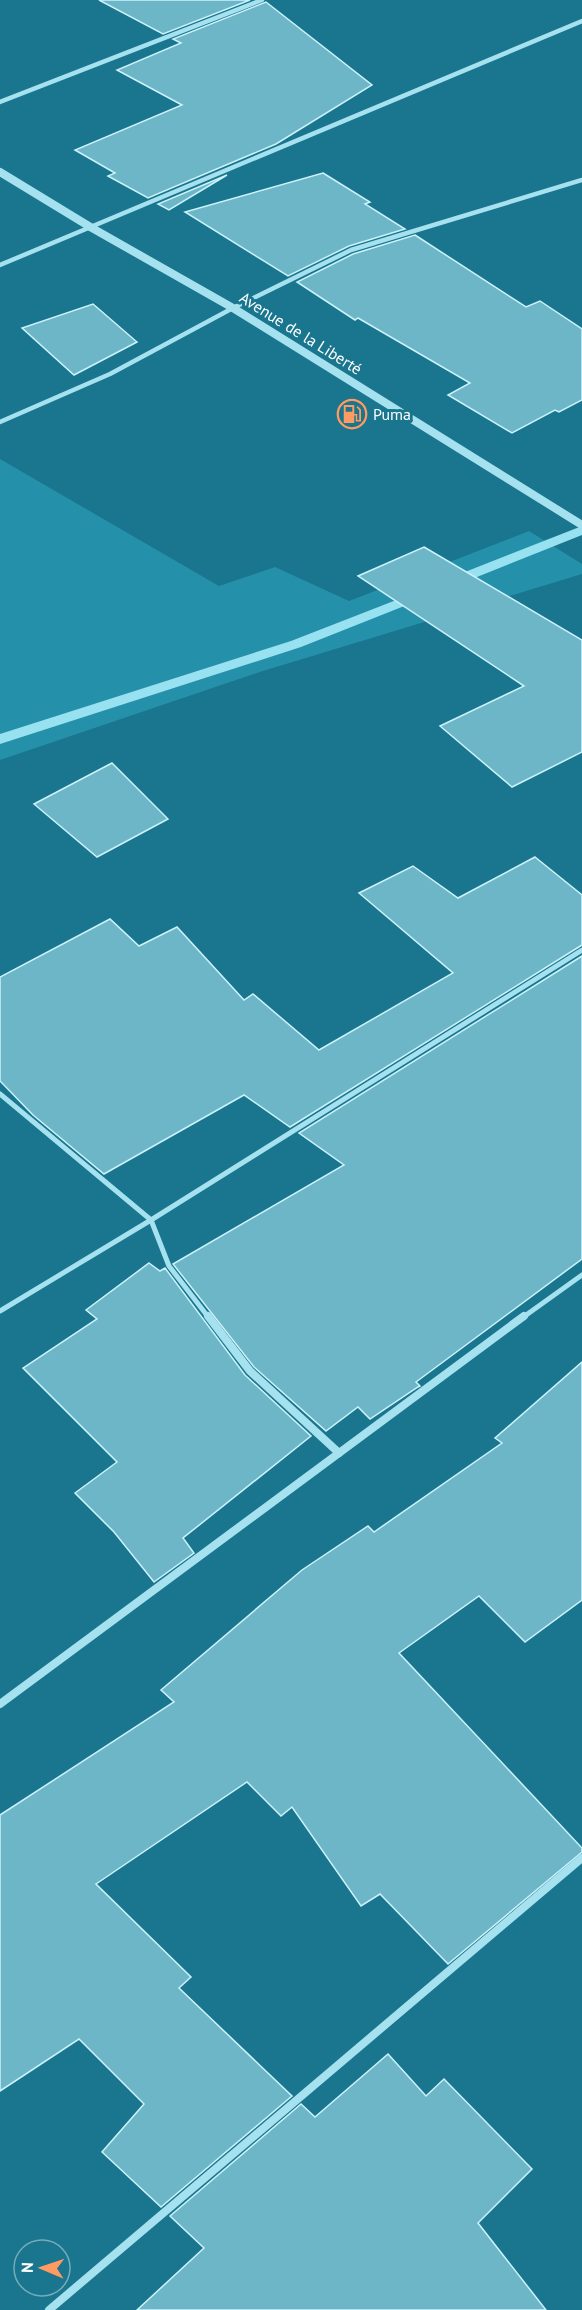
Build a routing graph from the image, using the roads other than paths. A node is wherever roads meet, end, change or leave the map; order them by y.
1 (262, 0) edge
2 (582, 21) edge
3 (0, 102) edge
4 (0, 172) edge
5 (582, 180) edge
6 (92, 228) junction
7 (0, 265) edge
8 (233, 308) junction
9 (0, 422) edge
10 (578, 523) edge
11 (582, 950) edge
12 (0, 1095) edge
13 (152, 1220) junction
14 (582, 1275) edge
15 (0, 1311) edge
16 (339, 1453) junction
17 (0, 1704) edge
18 (582, 1858) edge
19 (50, 2310) edge

1 - 3 street
2 - 6 street
4 - 6 street, Avenue de la Liberté
5 - 8 street
6 - 7 street
6 - 8 street, Avenue de la Liberté
8 - 9 street
8 - 10 street, Avenue de la Liberté
11 - 13 street
12 - 13 street
13 - 15 street
13 - 16 street
14 - 16 street
16 - 17 street
18 - 19 street

